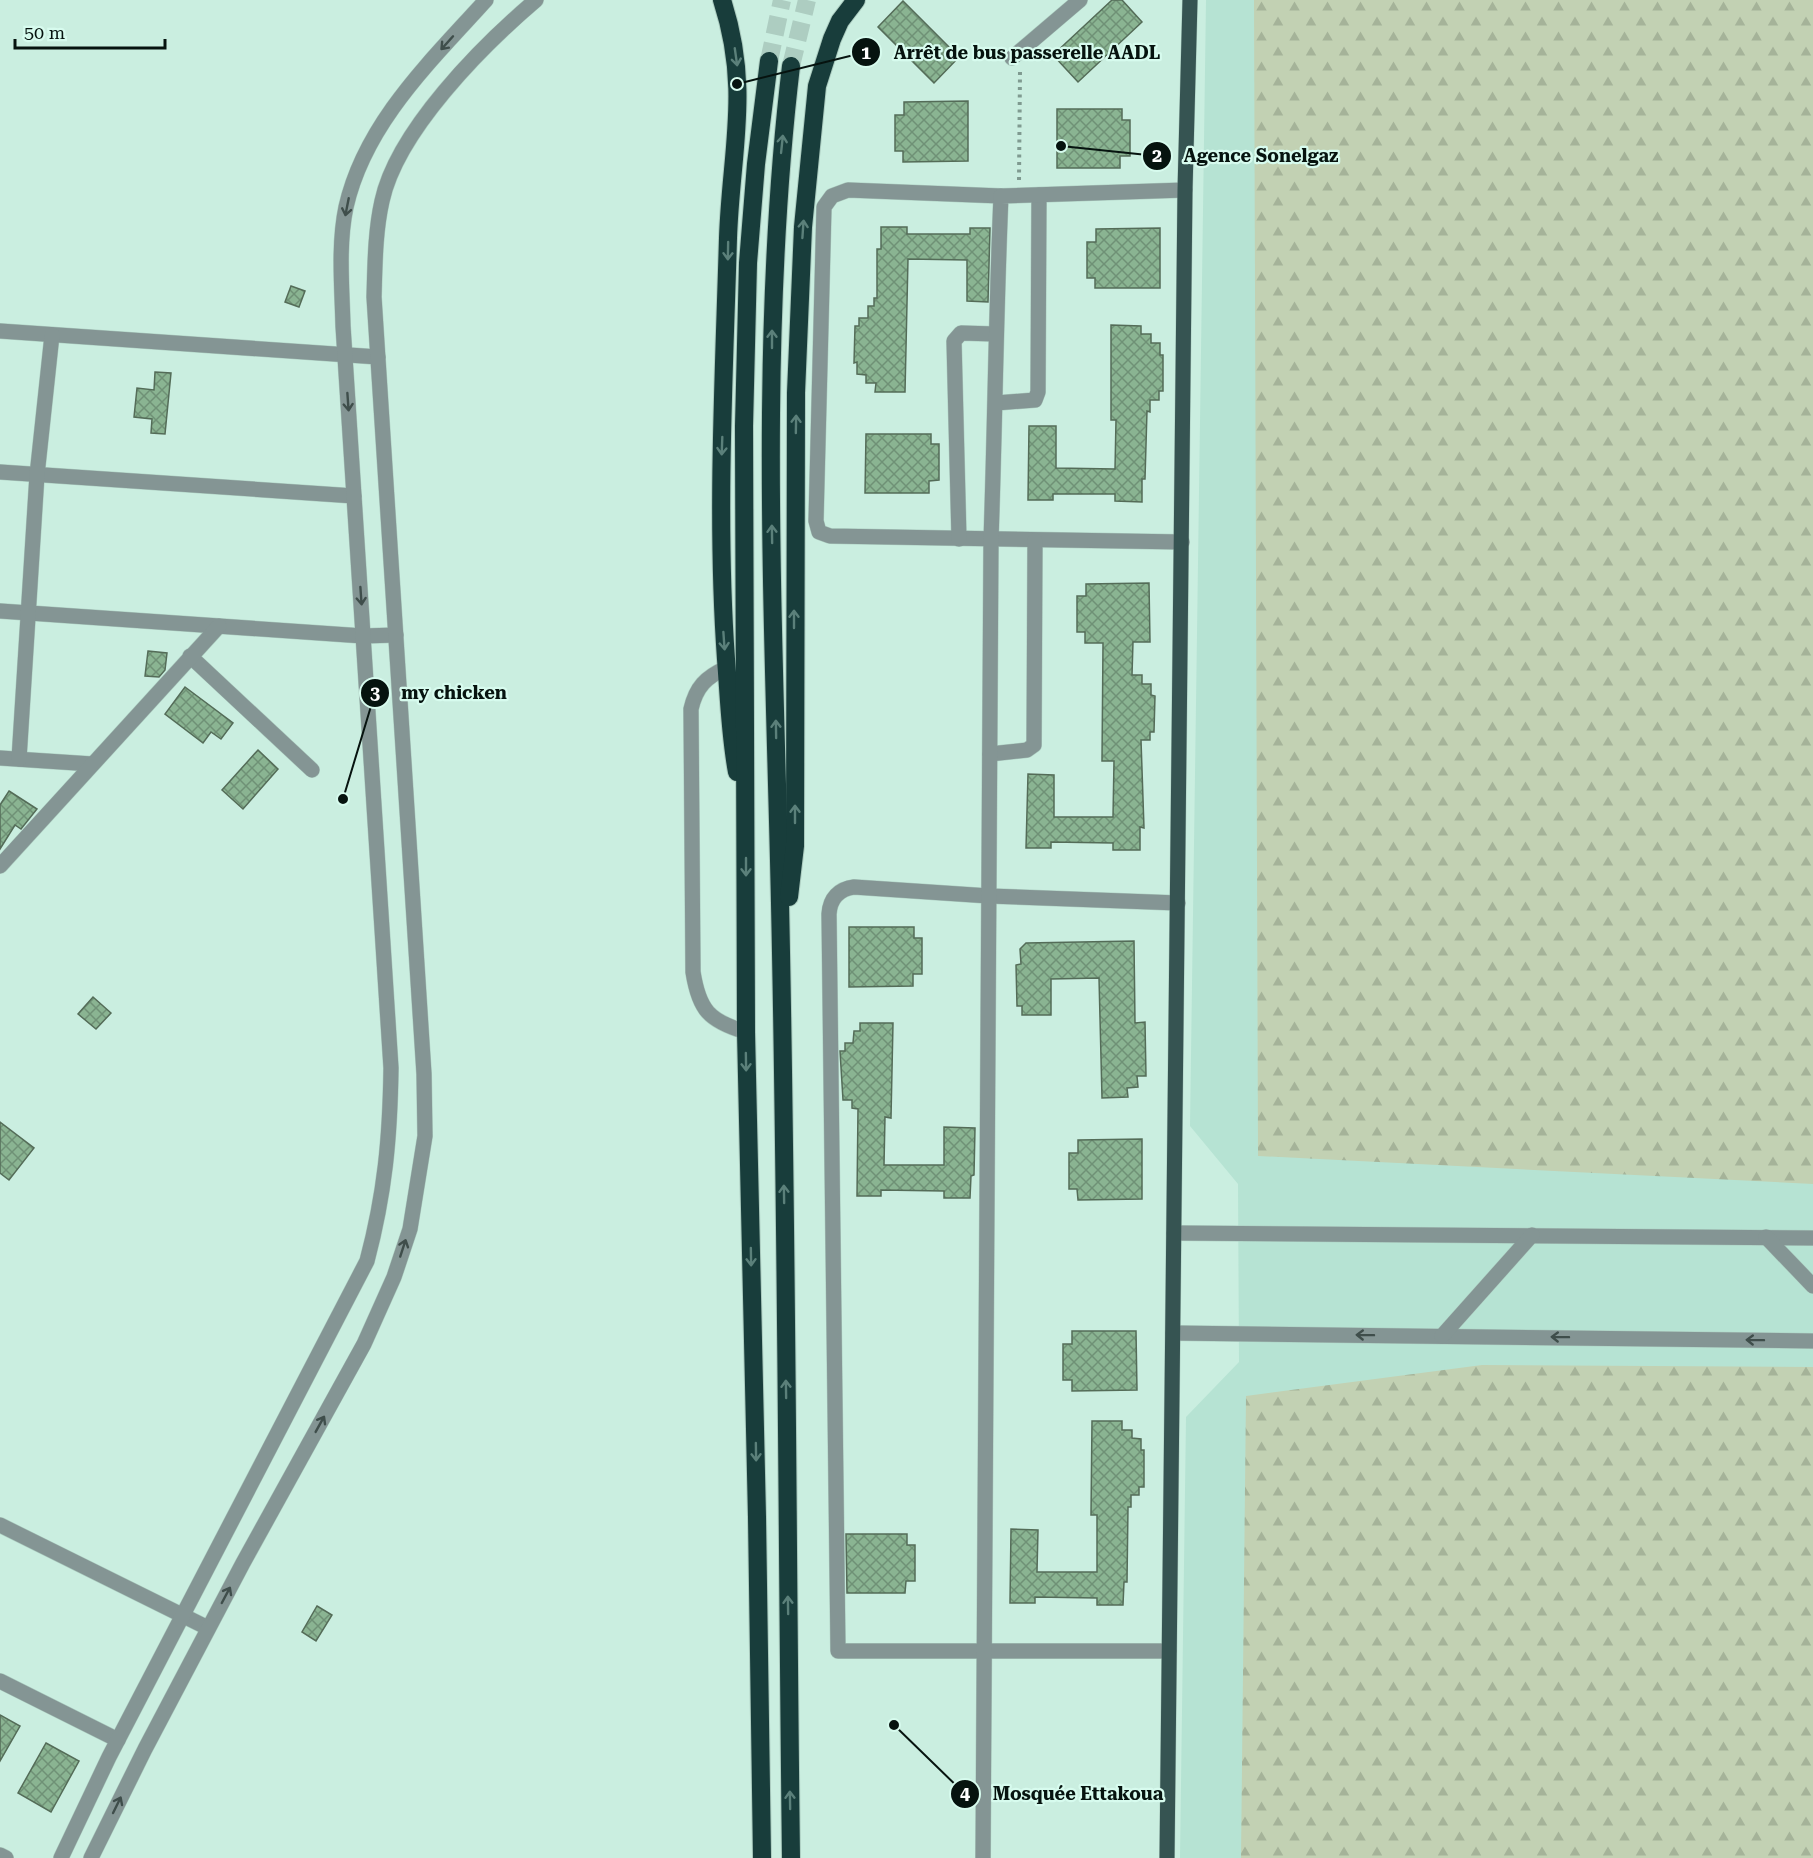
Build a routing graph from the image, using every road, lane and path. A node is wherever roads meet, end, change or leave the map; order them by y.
1 (486, 0) edge
2 (536, 0) edge
3 (722, 0) edge
4 (856, 0) edge
5 (1080, 0) edge
6 (1190, 0) edge
7 (1012, 58) joint
8 (769, 61) tunnel mouth
9 (791, 66) tunnel mouth
10 (1185, 190) junction
11 (1039, 195) junction
12 (1001, 196) junction
13 (1019, 196) junction
14 (0, 331) edge
15 (52, 334) junction
16 (994, 334) junction
17 (345, 356) junction
18 (378, 357) junction
19 (996, 403) junction
20 (0, 472) edge
21 (37, 475) junction
22 (354, 496) junction
23 (959, 539) junction
24 (991, 540) junction
25 (1035, 541) junction
26 (1182, 542) junction
27 (0, 611) edge
28 (27, 613) junction
29 (219, 626) junction
30 (396, 635) junction
31 (363, 636) junction
32 (190, 656) junction
33 (726, 668) junction
34 (990, 754) junction
35 (0, 758) edge
36 (19, 759) junction
37 (92, 764) junction
38 (312, 770) dead end
39 (746, 809) junction
40 (0, 866) edge
41 (989, 896) junction
42 (1178, 903) junction
43 (781, 934) junction
44 (746, 1032) junction
45 (1174, 1233) junction
46 (1532, 1235) junction
47 (1766, 1237) junction
48 (1813, 1238) edge
49 (1813, 1286) edge
50 (1173, 1333) junction
51 (1442, 1336) junction
52 (1813, 1341) edge
53 (0, 1525) edge
54 (183, 1616) junction
55 (208, 1628) junction
56 (984, 1650) junction
57 (1169, 1651) junction
58 (0, 1681) edge
59 (118, 1740) junction
60 (0, 1855) edge
61 (6, 1858) edge
62 (61, 1858) edge
63 (92, 1858) edge
64 (762, 1858) edge
65 (791, 1858) edge
66 (983, 1858) edge
67 (1167, 1858) edge

1 -> 17 street
2 - 18 street
3 -> 33 highway
43 -> 4 highway
5 - 7 street
6 - 10 main road
7 - 13 path
8 - 39 highway
43 -> 9 highway
10 - 11 street
10 - 26 main road
11 - 13 street
11 - 19 street
12 - 13 street
12 - 16 street
12 - 23 street
14 - 15 street
15 - 17 street
15 - 21 street
16 - 19 street
16 - 23 street
17 - 18 street
17 -> 22 street
18 - 30 street
19 - 24 street
20 - 21 street
21 - 22 street
21 - 28 street
22 -> 31 street
23 - 24 street
24 - 25 street
24 - 34 street
25 - 26 street
25 - 34 street
26 - 42 main road
27 - 28 street
28 - 29 street
28 - 36 street
29 - 31 street
29 - 32 street
30 - 31 street
55 -> 30 street
31 - 54 street
32 - 37 street
32 - 38 street
33 - 39 highway
33 - 44 street
34 - 41 street
35 - 36 street
36 - 37 street
37 - 40 street
39 -> 44 highway
41 - 42 street
41 - 56 street
41 - 56 street
42 - 45 main road
65 -> 43 highway
44 -> 64 highway
45 - 46 street
45 - 50 main road
46 - 47 street
46 - 51 street
47 - 48 street
47 - 49 street
51 -> 50 street
50 - 57 main road
52 -> 51 street
53 - 54 street
54 - 55 street
54 - 59 street
63 -> 55 street
56 - 57 street
56 - 66 street
57 - 67 main road
58 - 59 street
59 - 62 street
60 - 61 street

